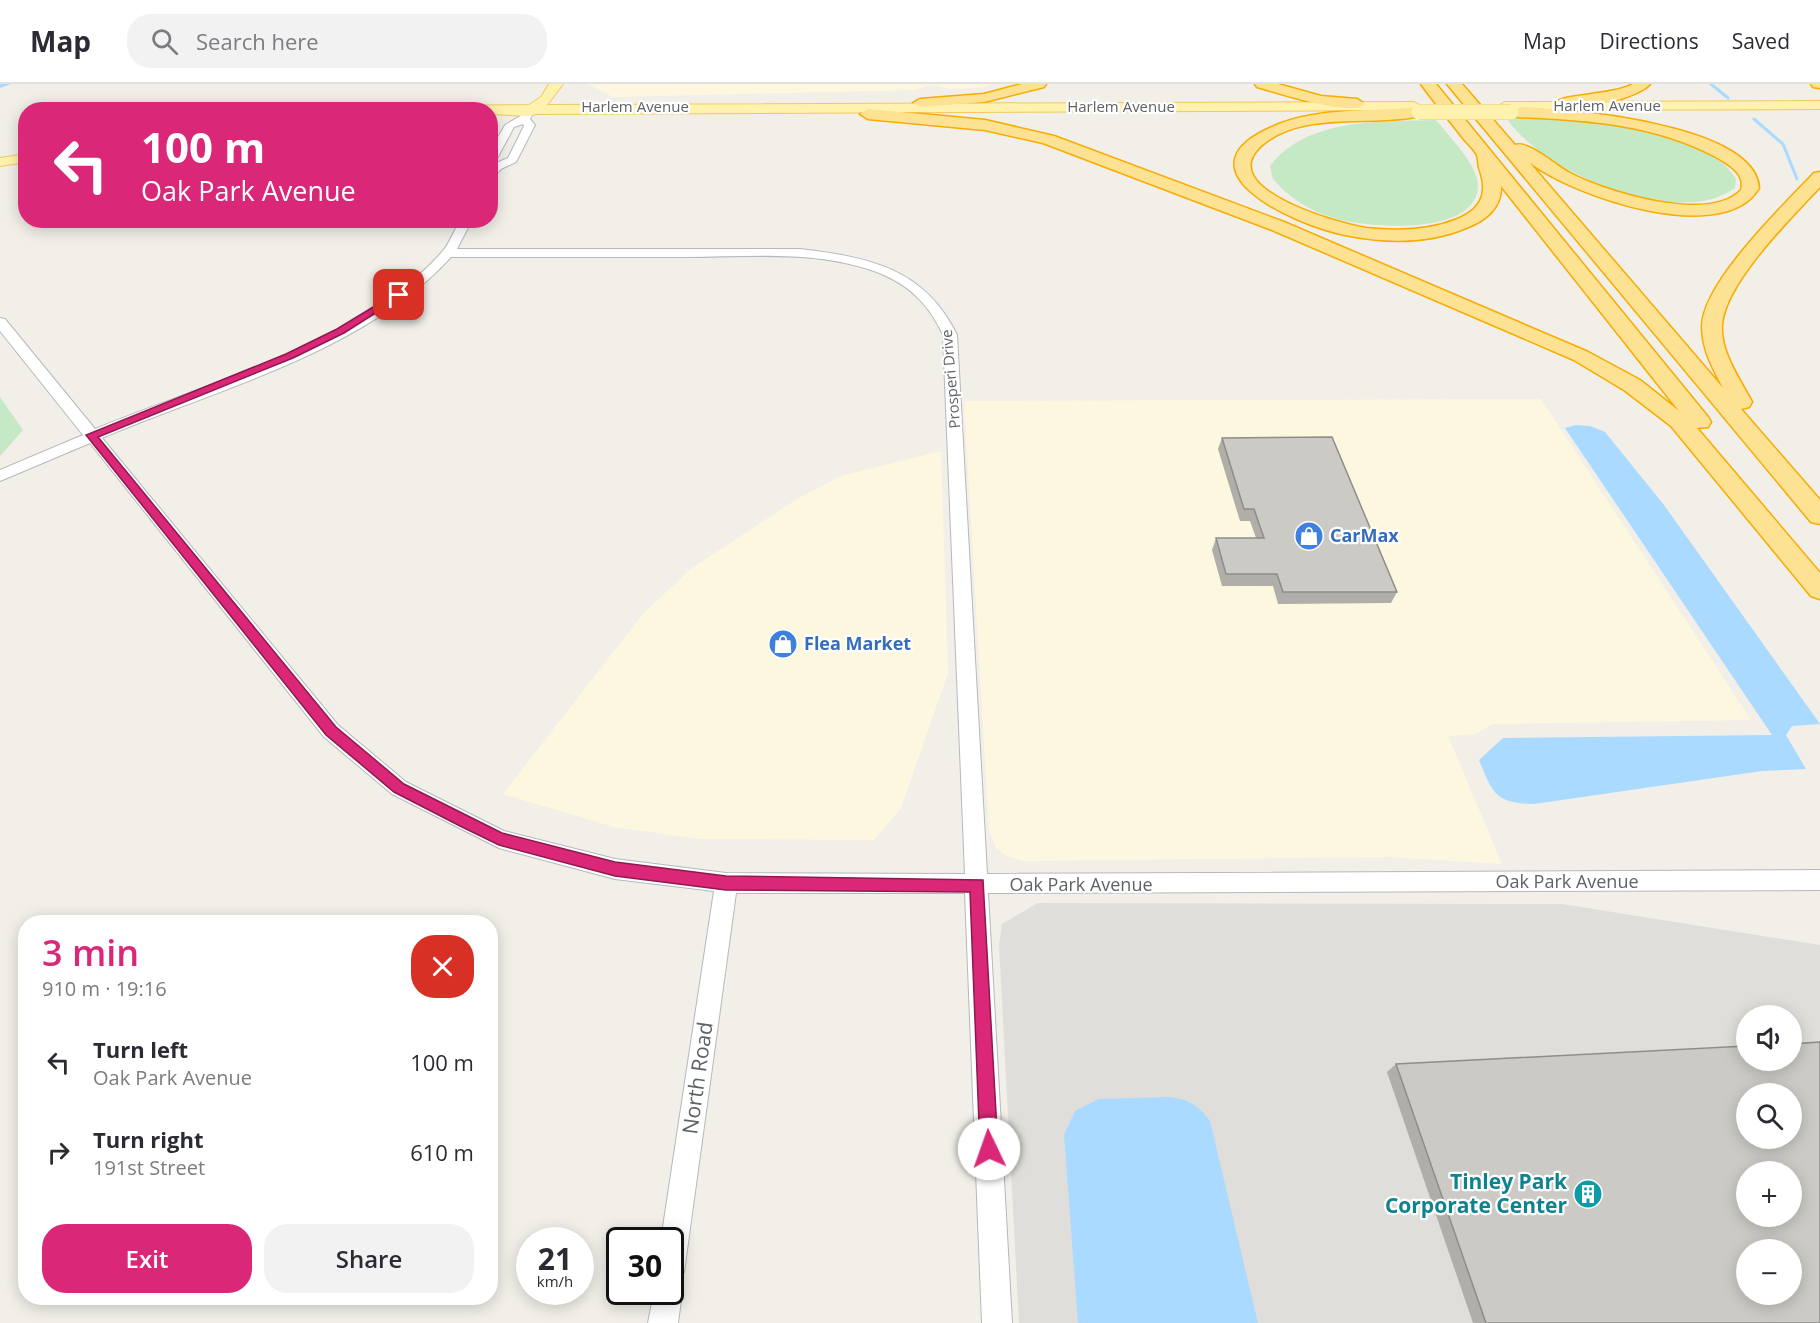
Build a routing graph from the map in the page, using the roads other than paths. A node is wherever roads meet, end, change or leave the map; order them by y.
1 (542, 84) edge
2 (556, 84) edge
3 (1039, 84) edge
4 (1262, 84) edge
5 (1428, 84) edge
6 (1454, 84) edge
7 (1642, 84) edge
8 (1377, 105) junction
9 (1820, 105) edge
10 (1417, 109) junction
11 (863, 110) junction
12 (1511, 110) junction
13 (1820, 112) edge
14 (498, 113) edge
15 (498, 114) edge
16 (528, 114) junction
17 (1485, 120) junction
18 (1482, 152) junction
19 (498, 153) edge
20 (18, 159) edge
21 (0, 162) edge
22 (498, 163) edge
23 (18, 166) edge
24 (0, 169) edge
25 (1820, 177) edge
26 (462, 228) edge
27 (448, 253) junction
28 (0, 322) edge
29 (91, 435) junction
30 (1761, 445) junction
31 (0, 476) edge
32 (1820, 516) edge
33 (1820, 570) edge
34 (1820, 590) edge
35 (1820, 880) edge
36 (726, 883) junction
37 (978, 885) junction
38 (676, 1227) edge
39 (666, 1305) edge
40 (663, 1323) edge
41 (997, 1323) edge

1 - 16 main road
2 - 16 main road
3 - 11 highway
4 - 8 highway
5 - 18 highway
6 - 17 highway
7 - 12 highway
8 - 10 main road, Harlem Avenue
8 - 11 main road, Harlem Avenue
9 - 12 main road, Harlem Avenue
10 - 11 main road, Harlem Avenue
10 - 12 main road, Harlem Avenue, bridge
10 - 18 highway
11 - 16 main road, Harlem Avenue
11 - 34 highway
12 - 13 main road, Harlem Avenue
12 - 17 highway
14 - 16 main road, Harlem Avenue
15 - 16 main road, Harlem Avenue
16 - 19 street
16 - 22 street
17 - 30 highway
18 - 33 highway
20 - 21 main road
23 - 24 main road
25 - 30 highway
26 - 27 street
27 - 29 street
27 - 37 street, Prosperi Drive
28 - 29 street, Oak Park Avenue
29 - 31 street
29 - 36 street, Oak Park Avenue
30 - 32 highway
35 - 37 street, Oak Park Avenue
36 - 37 street, Oak Park Avenue
36 - 38 street, North Road
37 - 41 street, Prosperi Drive
39 - 40 street

